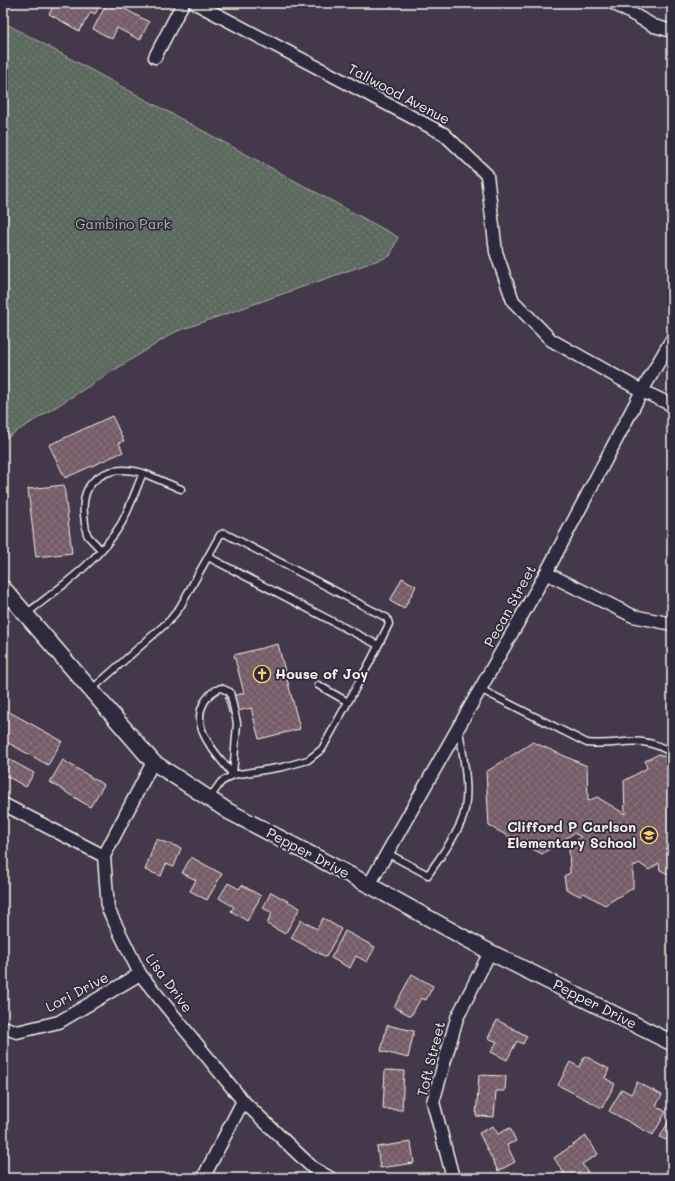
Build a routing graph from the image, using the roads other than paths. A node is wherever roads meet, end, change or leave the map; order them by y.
1 (183, 3) edge
2 (195, 3) edge
3 (613, 3) edge
4 (672, 31) edge
5 (155, 57) dead end
6 (672, 338) edge
7 (642, 392) junction
8 (672, 405) edge
9 (143, 473) junction
10 (180, 489) dead end
11 (101, 550) junction
12 (208, 557) junction
13 (546, 573) junction
14 (3, 588) edge
15 (26, 614) junction
16 (672, 624) edge
17 (378, 645) junction
18 (318, 685) dead end
19 (480, 689) junction
20 (91, 690) junction
21 (348, 702) junction
22 (458, 728) junction
23 (672, 753) edge
24 (153, 762) junction
25 (233, 775) junction
26 (209, 799) junction
27 (3, 804) edge
28 (387, 853) junction
29 (104, 856) junction
30 (369, 885) junction
31 (490, 952) junction
32 (140, 974) junction
33 (3, 1027) edge
34 (672, 1043) edge
35 (243, 1101) junction
36 (203, 1178) edge
37 (330, 1178) edge
38 (453, 1178) edge

1 - 5 street
2 - 7 street, Tallwood Avenue
3 - 4 street
6 - 7 street, Pecan Street
7 - 8 street, Tallwood Avenue
7 - 13 street, Pecan Street
9 - 10 lane
9 - 11 lane
9 - 11 lane
11 - 15 lane
12 - 17 lane
12 - 17 lane
12 - 20 lane
13 - 16 street
13 - 19 street, Pecan Street
14 - 15 street, Pepper Drive
15 - 20 street, Pepper Drive
17 - 21 lane
18 - 21 lane
19 - 22 street, Pecan Street
19 - 23 lane
20 - 24 street, Pepper Drive
21 - 25 lane
22 - 28 street, Pecan Street
22 - 28 lane
24 - 26 street, Pepper Drive
24 - 29 street
25 - 25 lane
25 - 26 lane
26 - 30 street, Pepper Drive
27 - 29 street
28 - 30 street, Pecan Street
29 - 32 street, Lisa Drive
30 - 31 street, Pepper Drive
31 - 34 street, Pepper Drive
31 - 38 street, Toft Street
32 - 33 street, Lori Drive
32 - 35 street, Lisa Drive
35 - 36 street
35 - 37 street, Lisa Drive

